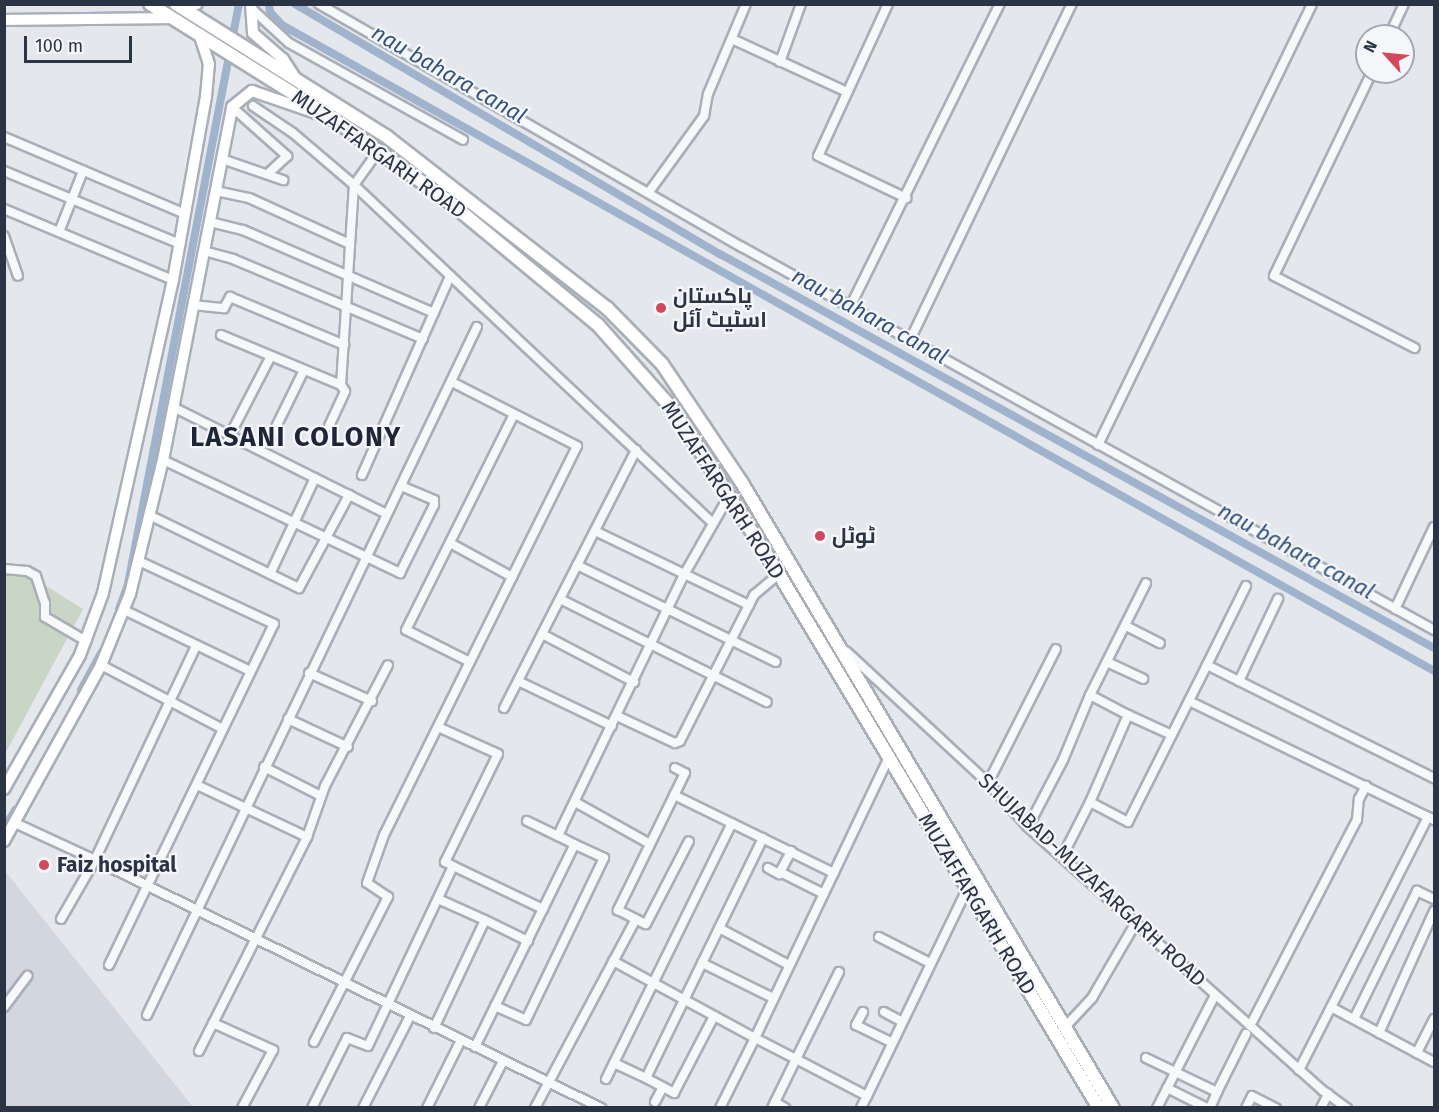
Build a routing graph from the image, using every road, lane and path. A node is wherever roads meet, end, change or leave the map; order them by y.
1 (150, 4) edge
2 (197, 4) edge
3 (319, 4) edge
4 (746, 4) edge
5 (801, 4) edge
6 (888, 4) edge
7 (1000, 4) edge
8 (1072, 4) edge
9 (1312, 4) edge
10 (1404, 4) edge
11 (120, 5) edge
12 (178, 6) edge
13 (251, 6) edge
14 (112, 16) junction
15 (172, 18) junction
16 (4, 20) edge
17 (1395, 24) edge
18 (199, 34) junction
19 (732, 39) junction
20 (780, 62) junction
21 (297, 80) junction
22 (1366, 84) edge
23 (847, 92) junction
24 (253, 106) dead end
25 (232, 107) junction
26 (331, 117) junction
27 (4, 137) edge
28 (463, 140) dead end
29 (379, 150) junction
30 (222, 159) junction
31 (4, 171) edge
32 (83, 171) junction
33 (269, 173) junction
34 (283, 180) dead end
35 (354, 185) junction
36 (216, 191) junction
37 (648, 192) junction
38 (906, 198) junction
39 (72, 199) junction
40 (4, 209) edge
41 (483, 210) junction
42 (185, 214) junction
43 (210, 222) junction
44 (474, 222) junction
45 (58, 232) junction
46 (4, 236) edge
47 (180, 244) junction
48 (350, 244) junction
49 (204, 251) junction
50 (18, 276) dead end
51 (348, 276) junction
52 (450, 276) junction
53 (173, 280) junction
54 (193, 305) junction
55 (851, 305) junction
56 (346, 306) junction
57 (434, 314) junction
58 (477, 327) dead end
59 (220, 335) dead end
60 (911, 338) junction
61 (423, 339) junction
62 (344, 345) junction
63 (1415, 348) dead end
64 (271, 356) junction
65 (304, 370) junction
66 (452, 382) junction
67 (341, 385) junction
68 (173, 407) junction
69 (514, 414) junction
70 (329, 426) dead end
71 (230, 435) junction
72 (272, 435) dead end
73 (1098, 445) junction
74 (636, 450) junction
75 (163, 460) junction
76 (362, 475) dead end
77 (315, 478) junction
78 (401, 486) junction
79 (349, 495) junction
80 (729, 496) junction
81 (387, 514) junction
82 (149, 515) junction
83 (294, 522) junction
84 (713, 523) junction
85 (1434, 527) edge
86 (594, 531) junction
87 (328, 536) junction
88 (450, 543) junction
89 (366, 555) junction
90 (139, 561) junction
91 (578, 564) junction
92 (4, 569) edge
93 (685, 573) junction
94 (270, 574) junction
95 (778, 574) junction
96 (512, 577) junction
97 (1146, 583) dead end
98 (1246, 585) dead end
99 (560, 599) junction
100 (1278, 599) dead end
101 (749, 605) junction
102 (669, 609) junction
103 (1395, 609) junction
104 (124, 610) junction
105 (1126, 626) junction
106 (1434, 630) edge
107 (542, 634) junction
108 (734, 639) junction
109 (86, 641) junction
110 (652, 642) junction
111 (1161, 643) dead end
112 (196, 646) junction
113 (841, 647) junction
114 (1056, 650) dead end
115 (468, 661) junction
116 (776, 662) dead end
117 (1107, 662) junction
118 (101, 665) junction
119 (388, 665) dead end
120 (1207, 665) junction
121 (250, 671) junction
122 (309, 673) junction
123 (715, 677) junction
124 (1143, 679) dead end
125 (518, 681) junction
126 (1239, 681) junction
127 (634, 682) junction
128 (1090, 695) junction
129 (372, 701) junction
130 (1189, 701) junction
131 (170, 702) junction
132 (767, 702) dead end
133 (504, 708) dead end
134 (1128, 715) junction
135 (617, 716) junction
136 (288, 719) junction
137 (612, 726) junction
138 (221, 728) junction
139 (438, 728) junction
140 (1172, 735) junction
141 (348, 747) junction
142 (889, 758) junction
143 (264, 767) junction
144 (675, 768) dead end
145 (1434, 778) edge
146 (988, 783) junction
147 (197, 785) junction
148 (1366, 786) junction
149 (4, 789) edge
150 (674, 795) junction
151 (321, 796) junction
152 (575, 802) junction
153 (1090, 802) junction
154 (244, 808) junction
155 (1431, 819) edge
156 (527, 821) dead end
157 (15, 823) junction
158 (732, 823) junction
159 (1028, 827) junction
160 (558, 836) junction
161 (307, 837) junction
162 (763, 838) junction
163 (4, 841) edge
164 (689, 841) dead end
165 (574, 844) junction
166 (650, 844) junction
167 (791, 851) junction
168 (1062, 857) junction
169 (95, 860) junction
170 (453, 866) junction
171 (768, 868) dead end
172 (780, 872) junction
173 (834, 873) junction
174 (147, 888) junction
175 (967, 889) junction
176 (824, 894) junction
177 (438, 899) junction
178 (1434, 899) edge
179 (543, 909) junction
180 (195, 911) junction
181 (1434, 911) edge
182 (636, 919) junction
183 (61, 920) dead end
184 (486, 920) junction
185 (1135, 924) junction
186 (719, 928) junction
187 (879, 937) dead end
188 (254, 940) junction
189 (528, 940) junction
190 (613, 961) junction
191 (702, 963) junction
192 (930, 963) junction
193 (109, 965) dead end
194 (789, 965) junction
195 (839, 972) dead end
196 (27, 976) dead end
197 (344, 982) junction
198 (653, 982) junction
199 (1215, 995) junction
200 (773, 998) junction
201 (685, 999) junction
202 (387, 1005) junction
203 (495, 1006) junction
204 (4, 1007) edge
205 (1331, 1007) junction
206 (863, 1012) dead end
207 (884, 1012) dead end
208 (147, 1015) dead end
209 (410, 1016) junction
210 (714, 1016) junction
211 (1434, 1019) edge
212 (1354, 1020) junction
213 (901, 1021) junction
214 (213, 1023) junction
215 (1065, 1027) junction
216 (434, 1028) junction
217 (1248, 1030) junction
218 (1379, 1033) junction
219 (755, 1038) junction
220 (314, 1042) dead end
221 (460, 1042) junction
222 (891, 1042) junction
223 (475, 1047) junction
224 (199, 1051) dead end
225 (1417, 1053) junction
226 (1146, 1058) dead end
227 (796, 1059) junction
228 (503, 1061) junction
229 (1434, 1062) edge
230 (614, 1063) junction
231 (1299, 1070) junction
232 (1175, 1073) junction
233 (646, 1078) junction
234 (606, 1079) dead end
235 (548, 1082) junction
236 (663, 1087) junction
237 (1167, 1088) junction
238 (1217, 1092) junction
239 (1328, 1094) junction
240 (867, 1096) junction
241 (655, 1102) dead end
242 (773, 1105) edge
243 (242, 1107) edge
244 (312, 1107) edge
245 (363, 1107) edge
246 (427, 1107) edge
247 (479, 1107) edge
248 (535, 1107) edge
249 (601, 1107) edge
250 (720, 1107) edge
251 (785, 1107) edge
252 (861, 1107) edge
253 (1099, 1107) edge
254 (1113, 1107) edge
255 (1157, 1107) edge
256 (1208, 1107) edge
257 (1246, 1107) edge
258 (1276, 1107) edge
259 (1321, 1107) edge
260 (1347, 1107) edge

1 - 15 main road, MUZAFFARGARH ROAD
2 - 12 street
3 - 37 street
4 - 19 street
5 - 20 street
6 - 23 street
7 - 38 street
8 - 60 street
9 - 73 street
10 - 17 street
11 - 14 street
12 - 21 main road, MUZAFFARGARH ROAD
13 - 21 street
13 - 28 street
14 - 15 street
14 - 16 street
15 - 18 main road, MUZAFFARGARH ROAD
18 - 26 main road, MUZAFFARGARH ROAD
18 - 42 street
19 - 20 street
19 - 37 street
20 - 23 street
21 - 41 main road, MUZAFFARGARH ROAD
22 - 63 street
23 - 38 street
24 - 35 street
25 - 26 street
25 - 30 street
25 - 33 street
26 - 29 main road, MUZAFFARGARH ROAD
27 - 32 street
29 - 35 street
29 - 44 main road, MUZAFFARGARH ROAD
30 - 33 street
30 - 36 street
31 - 39 street
32 - 39 street
32 - 42 street
33 - 34 street
35 - 48 street
35 - 52 street
36 - 43 street
36 - 48 street
37 - 55 street
38 - 55 street
39 - 45 street
39 - 47 street
40 - 45 street
41 - 44 main road
41 - 113 main road, MUZAFFARGARH ROAD
42 - 47 street
43 - 49 street
43 - 51 street
44 - 80 main road, MUZAFFARGARH ROAD
45 - 53 street
46 - 50 street
47 - 53 street
48 - 51 street
49 - 54 street
49 - 56 street
51 - 56 street
51 - 57 street
52 - 57 street
52 - 74 street
53 - 109 street
54 - 62 street
54 - 68 street
55 - 60 street
56 - 61 street
56 - 62 street
57 - 61 street
58 - 66 street
59 - 64 street
60 - 73 street
61 - 76 street
62 - 67 street
64 - 65 street
64 - 71 street
65 - 67 street
65 - 72 street
66 - 69 street
66 - 78 street
67 - 70 street
68 - 71 street
68 - 75 street
69 - 88 street
69 - 96 street
71 - 77 street
73 - 103 street
74 - 84 street
74 - 86 street
75 - 82 street
75 - 83 street
77 - 79 street
77 - 83 street
78 - 81 street
78 - 89 street
79 - 81 street
79 - 87 street
80 - 84 street
80 - 95 main road, MUZAFFARGARH ROAD
81 - 89 street
82 - 90 street
82 - 94 street
83 - 87 street
83 - 94 street
84 - 93 street
85 - 103 street
86 - 91 street
86 - 93 street
87 - 89 street
87 - 94 street
88 - 96 street
88 - 115 street
89 - 122 street
90 - 104 street
90 - 121 street
91 - 99 street
91 - 102 street
92 - 109 street
93 - 101 street
93 - 102 street
95 - 101 street
95 - 142 main road, MUZAFFARGARH ROAD
96 - 115 street
97 - 105 street
98 - 120 street
99 - 107 street
99 - 110 street
100 - 126 street
101 - 108 street
102 - 108 street
102 - 110 street
103 - 106 street
104 - 112 street
104 - 118 street
105 - 111 street
105 - 117 street
107 - 125 street
107 - 127 street
108 - 116 street
108 - 123 street
109 - 149 street
110 - 123 street
110 - 127 street
112 - 121 street
112 - 131 street
113 - 146 street, SHUJABAD-MUZAFARGARH ROAD
113 - 215 main road, MUZAFFARGARH ROAD
114 - 146 street
115 - 139 street
117 - 124 street
117 - 128 street
118 - 131 street
118 - 157 street
119 - 129 street
120 - 126 street
120 - 130 street
121 - 138 street
122 - 129 street
122 - 136 street
123 - 132 street
123 - 135 street
125 - 133 street
125 - 137 street
126 - 145 street
127 - 135 street
128 - 134 street
128 - 159 street
129 - 141 street
130 - 140 street
130 - 148 street
131 - 138 street
131 - 169 street
134 - 140 street
134 - 153 street
135 - 137 street
136 - 141 street
136 - 143 street
137 - 152 street
138 - 147 street
139 - 170 street
139 - 197 street
140 - 153 street
141 - 151 street
142 - 173 street
142 - 175 main road, MUZAFFARGARH ROAD
143 - 151 street
143 - 154 street
144 - 150 street
146 - 159 street, SHUJABAD-MUZAFARGARH ROAD
147 - 154 street
147 - 174 street
148 - 155 street
148 - 217 street
150 - 158 street
150 - 166 street
151 - 161 street
152 - 160 street
152 - 166 street
153 - 168 street
154 - 161 street
154 - 180 street
155 - 205 street
156 - 160 street
157 - 163 street
157 - 169 street
158 - 162 street
158 - 198 street
159 - 168 street, SHUJABAD-MUZAFARGARH ROAD
160 - 165 street
161 - 188 street
162 - 167 street
162 - 186 street
164 - 182 street
165 - 179 street
165 - 203 street
166 - 182 street
167 - 172 street
167 - 173 street
168 - 185 street, SHUJABAD-MUZAFARGARH ROAD
169 - 174 street
169 - 183 street
170 - 177 street
170 - 179 street
171 - 172 street
172 - 176 street
173 - 176 street
174 - 180 street
174 - 193 street
175 - 192 street
175 - 253 main road, MUZAFFARGARH ROAD
176 - 194 street
177 - 184 street
177 - 202 street
178 - 212 street
179 - 189 street
180 - 188 street
180 - 208 street
181 - 218 street
182 - 190 street
184 - 189 street
184 - 216 street
185 - 199 street, SHUJABAD-MUZAFARGARH ROAD
185 - 215 street
186 - 191 street
186 - 194 street
187 - 192 street
188 - 197 street
188 - 214 street
189 - 203 street
190 - 198 street
190 - 235 street
191 - 200 street
191 - 201 street
192 - 213 street
194 - 200 street
195 - 227 street
196 - 204 street
197 - 202 street
197 - 220 street
198 - 201 street
198 - 230 street
199 - 217 street, SHUJABAD-MUZAFARGARH ROAD
199 - 232 street
200 - 219 street
201 - 210 street
201 - 233 street
202 - 209 street
202 - 244 street
203 - 223 street
205 - 212 street
205 - 231 street
206 - 222 street
207 - 213 street
209 - 216 street
209 - 245 street
210 - 219 street
210 - 236 street
211 - 225 street
212 - 218 street
213 - 222 street
214 - 224 street
214 - 243 street
215 - 254 main road, MUZAFFARGARH ROAD
216 - 221 street
217 - 231 street, SHUJABAD-MUZAFARGARH ROAD
217 - 238 street
218 - 225 street
219 - 227 street
219 - 250 street
221 - 223 street
221 - 246 street
222 - 240 street
223 - 228 street
225 - 229 street
226 - 232 street
227 - 240 street
227 - 242 street
228 - 235 street
228 - 247 street
230 - 233 street
230 - 234 street
231 - 239 street, SHUJABAD-MUZAFARGARH ROAD
232 - 237 street
232 - 238 street
233 - 236 street
235 - 248 street
235 - 249 street
236 - 241 street
237 - 255 street
237 - 256 street
238 - 256 street
239 - 259 street
239 - 260 street, SHUJABAD-MUZAFARGARH ROAD
240 - 252 street
242 - 251 street
257 - 258 street

